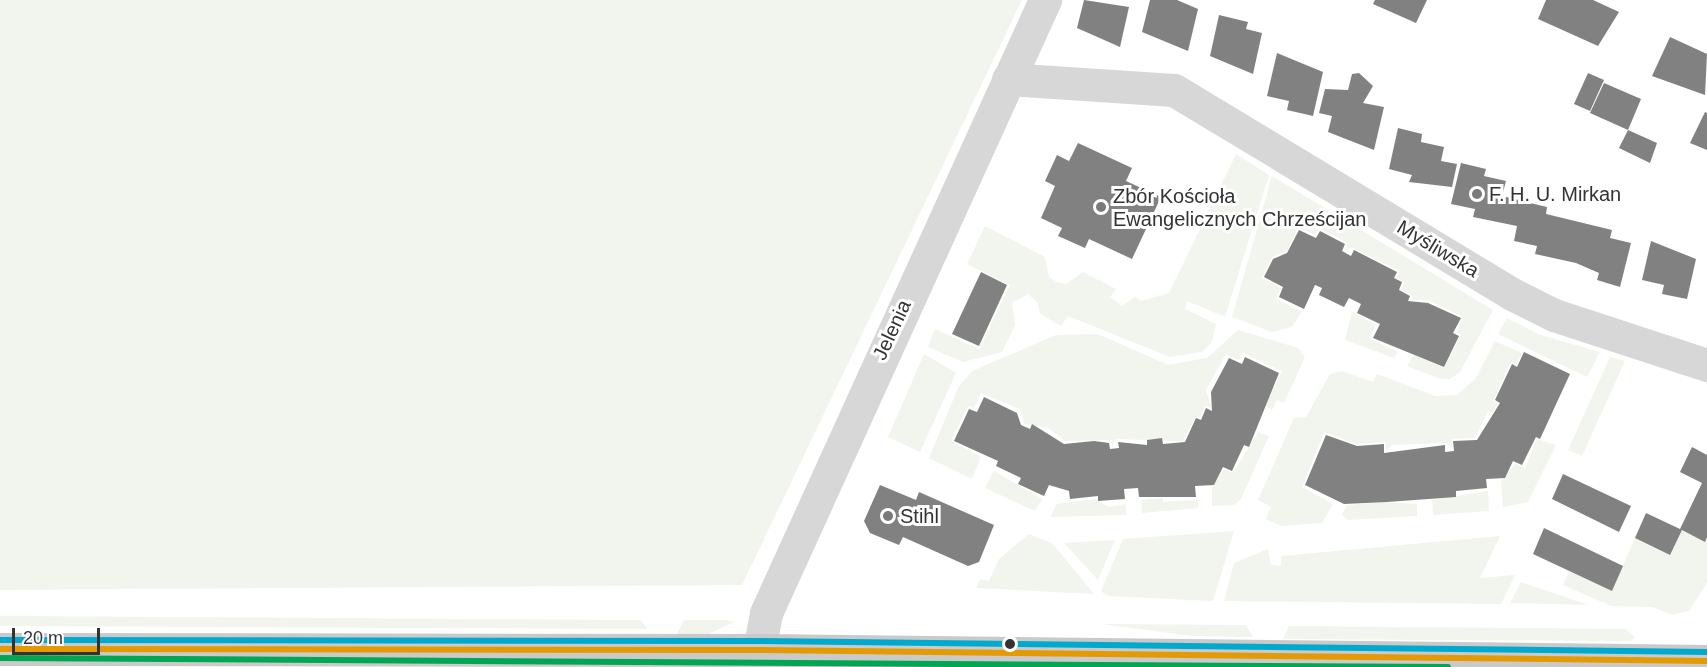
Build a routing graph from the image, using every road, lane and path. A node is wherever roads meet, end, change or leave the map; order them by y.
1 (1045, 0) edge
2 (1008, 79) junction
3 (1707, 365) edge
4 (0, 649) edge
5 (757, 658) edge
6 (1707, 661) edge

1 - 2 street, Jelenia
2 - 3 street, Myśliwska
2 - 5 street, Jelenia
4 - 5 main road
5 - 6 main road

